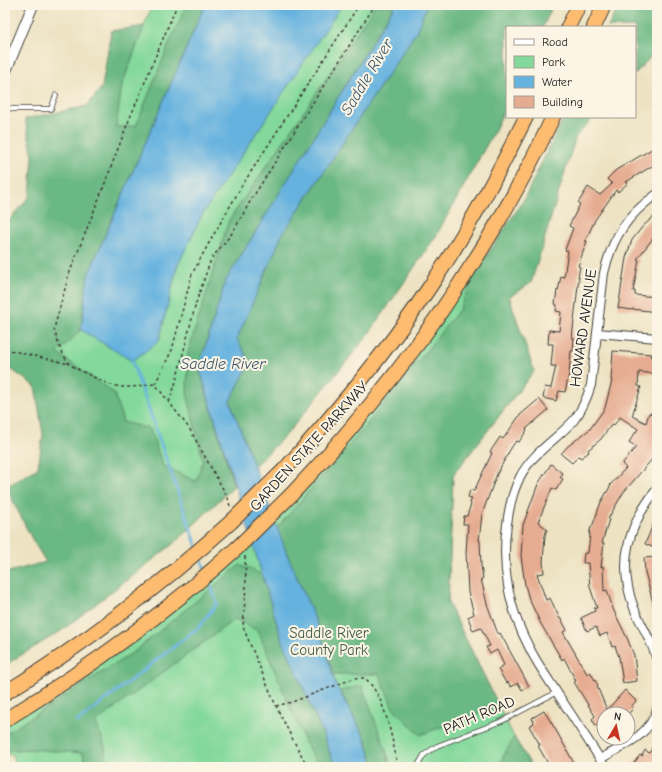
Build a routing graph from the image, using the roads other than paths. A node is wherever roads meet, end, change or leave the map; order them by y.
1 (33, 5) edge
2 (579, 5) edge
3 (604, 5) edge
4 (568, 26) edge
5 (594, 26) edge
6 (5, 73) edge
7 (56, 95) dead end
8 (5, 108) edge
9 (525, 118) edge
10 (552, 118) edge
11 (657, 194) edge
12 (597, 333) junction
13 (657, 338) edge
14 (657, 488) edge
15 (657, 661) edge
16 (5, 692) edge
17 (557, 692) junction
18 (657, 709) edge
19 (5, 720) edge
20 (600, 760) junction
21 (417, 767) edge
22 (605, 767) edge

1 - 6 street
2 - 4 highway
3 - 5 highway
7 - 8 lane
9 - 16 highway, GARDEN STATE PARKWAY, bridge
10 - 19 highway, GARDEN STATE PARKWAY, bridge
11 - 12 street, HOWARD AVENUE
12 - 13 street
12 - 17 street, HOWARD AVENUE
14 - 15 street
17 - 20 street, HOWARD AVENUE
17 - 21 lane, PATH ROAD
18 - 20 street
20 - 22 street, HOWARD AVENUE

